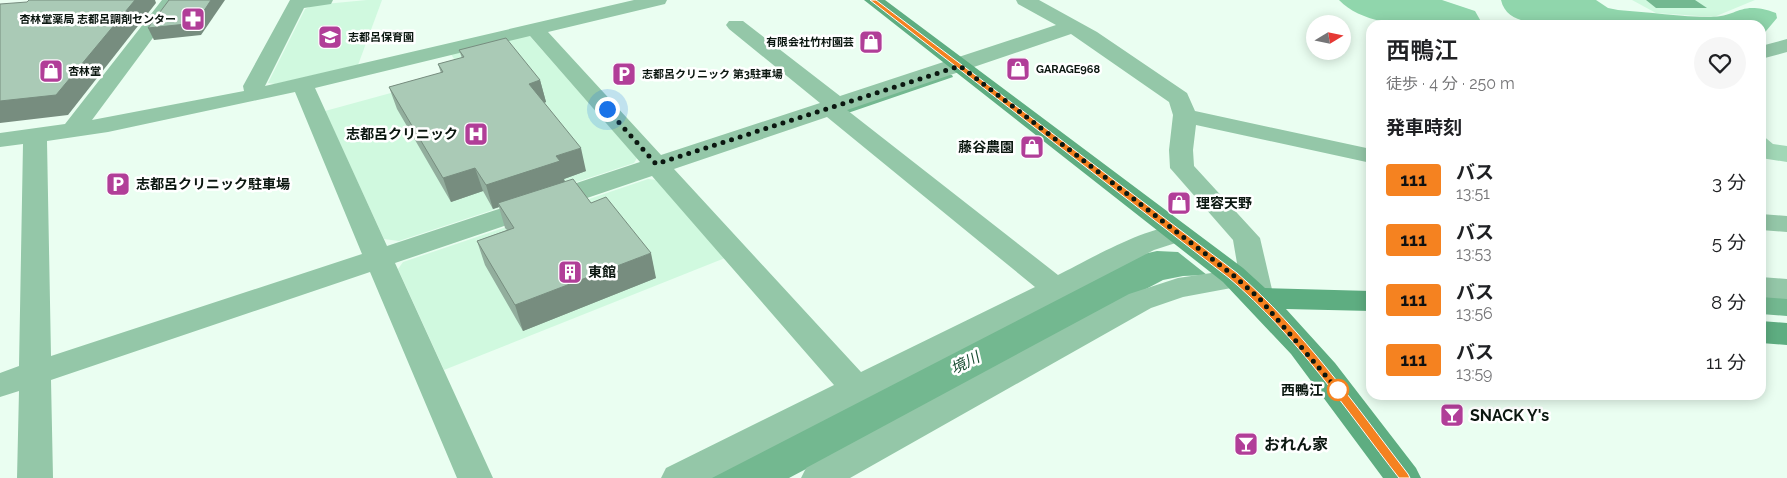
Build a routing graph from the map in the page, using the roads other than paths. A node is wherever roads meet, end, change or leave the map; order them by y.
1 (172, 0) edge
2 (324, 0) edge
3 (658, 0) edge
4 (873, 0) edge
5 (1025, 0) edge
6 (298, 1) edge
7 (546, 21) junction
8 (736, 25) dead end
9 (1074, 26) junction
10 (1787, 45) edge
11 (1766, 51) edge
12 (960, 66) junction
13 (302, 84) junction
14 (256, 95) junction
15 (834, 107) junction
16 (1185, 116) junction
17 (72, 131) junction
18 (34, 136) junction
19 (0, 140) edge
20 (1366, 155) edge
21 (656, 164) junction
22 (1766, 222) edge
23 (1787, 224) edge
24 (1190, 242) junction
25 (378, 258) junction
26 (1243, 284) junction
27 (1766, 287) edge
28 (1055, 288) junction
29 (1787, 289) edge
30 (1366, 300) edge
31 (1766, 332) edge
32 (1787, 334) edge
33 (35, 373) junction
34 (0, 384) edge
35 (856, 388) junction
36 (825, 477) edge
37 (35, 478) edge
38 (475, 478) edge
39 (679, 478) edge
40 (1403, 478) edge

1 - 17 street
2 - 6 street
3 - 7 street
4 - 12 street
5 - 9 street
6 - 14 street
7 - 13 street
7 - 21 street
8 - 15 street
9 - 12 street
9 - 16 street
10 - 11 street
12 - 15 street
12 - 24 street
13 - 14 street
13 - 25 street
14 - 17 street
15 - 21 street
15 - 28 street
16 - 20 street
16 - 26 street
17 - 18 street
18 - 19 street
18 - 33 street
21 - 25 street
21 - 35 street
22 - 23 street
24 - 26 street
24 - 28 street
25 - 33 street
25 - 38 street
26 - 30 street
26 - 36 street
26 - 40 street
27 - 29 street
28 - 35 street
31 - 32 street
33 - 34 street
33 - 37 street
35 - 39 street

